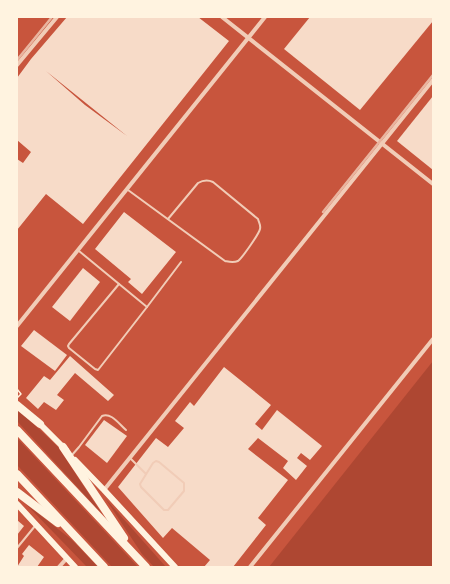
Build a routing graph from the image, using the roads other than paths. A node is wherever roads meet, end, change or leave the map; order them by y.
1 (57, 17) edge
2 (222, 17) edge
3 (265, 17) edge
4 (248, 38) junction
5 (17, 65) edge
6 (433, 80) edge
7 (382, 144) junction
8 (433, 184) edge
9 (127, 189) junction
10 (168, 219) junction
11 (78, 250) junction
12 (181, 262) dead end
13 (119, 284) junction
14 (147, 307) junction
15 (18, 324) edge
16 (433, 339) edge
17 (17, 399) edge
18 (17, 405) edge
19 (40, 424) junction
20 (17, 430) edge
21 (126, 430) dead end
22 (63, 447) junction
23 (71, 456) junction
24 (130, 458) junction
25 (17, 474) edge
26 (146, 474) junction
27 (104, 490) junction
28 (17, 492) edge
29 (17, 504) edge
30 (36, 525) junction
31 (77, 537) junction
32 (17, 548) edge
33 (66, 558) junction
34 (137, 558) junction
35 (59, 567) edge
36 (75, 567) edge
37 (104, 567) edge
38 (146, 567) edge
39 (175, 567) edge
40 (250, 567) edge

1 - 5 street
2 - 4 street
3 - 4 street
4 - 7 street
4 - 9 street
6 - 7 street
7 - 8 street
7 - 24 street
9 - 10 lane
9 - 11 street
10 - 10 lane
11 - 13 lane
11 - 15 street
12 - 14 lane
13 - 14 lane
13 - 14 lane
16 - 40 street
17 - 19 main road
18 - 19 highway
19 - 22 main road
20 - 34 highway
21 - 23 lane
22 - 23 main road
22 - 34 highway
23 - 27 main road
24 - 26 lane
24 - 27 street
25 - 31 highway
26 - 26 lane
27 - 39 main road
28 - 31 highway
29 - 30 main road
30 - 32 lane
30 - 33 main road
31 - 37 highway
33 - 35 street
33 - 36 main road
34 - 38 highway

